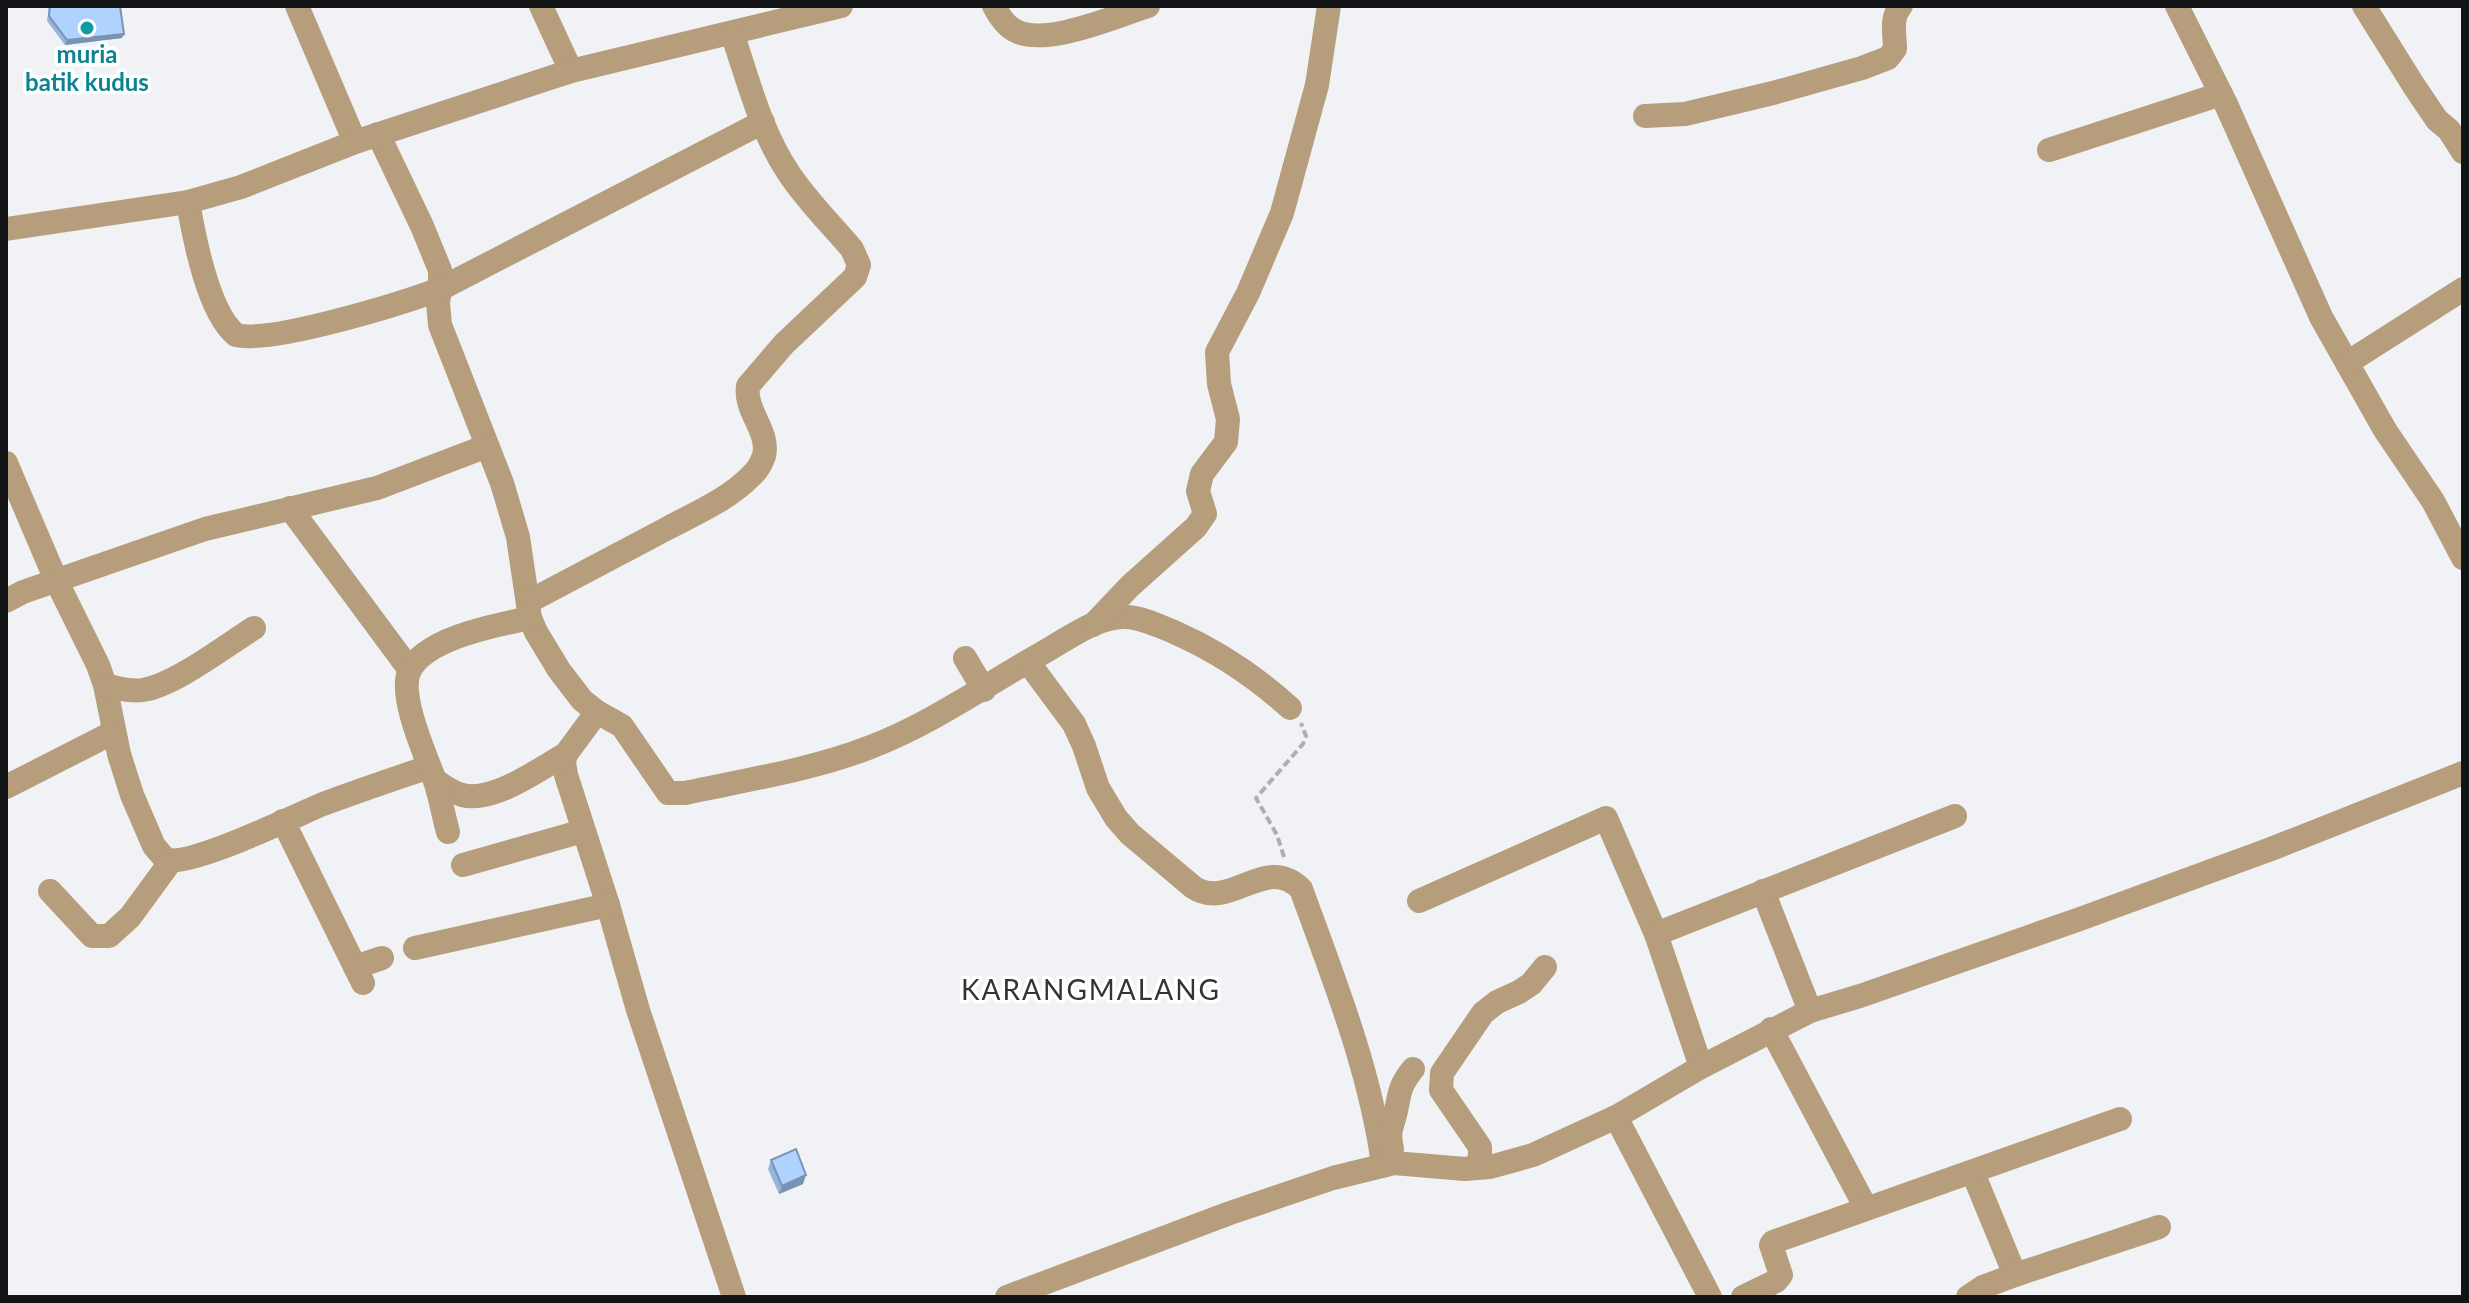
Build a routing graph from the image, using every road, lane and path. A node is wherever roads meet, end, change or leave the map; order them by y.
1 (297, 6) edge
2 (541, 6) edge
3 (841, 6) edge
4 (994, 6) edge
5 (1148, 6) edge
6 (1329, 6) edge
7 (1901, 6) edge
8 (2177, 6) edge
9 (2364, 6) edge
10 (763, 15) edge
11 (732, 33) junction
12 (571, 71) junction
13 (2221, 94) junction
14 (1645, 116) dead end
15 (763, 122) junction
16 (366, 138) junction
17 (2049, 150) dead end
18 (2463, 152) edge
19 (188, 202) junction
20 (6, 229) edge
21 (440, 289) junction
22 (2463, 289) edge
23 (2347, 363) junction
24 (487, 446) junction
25 (6, 463) edge
26 (290, 508) junction
27 (2463, 558) edge
28 (56, 580) junction
29 (6, 601) edge
30 (529, 610) junction
31 (1091, 627) junction
32 (254, 628) dead end
33 (965, 658) dead end
34 (1028, 662) junction
35 (410, 670) junction
36 (105, 685) junction
37 (984, 690) junction
38 (1290, 708) joint
39 (597, 712) junction
40 (114, 732) junction
41 (566, 754) junction
42 (2463, 773) edge
43 (432, 774) junction
44 (6, 787) edge
45 (1955, 816) dead end
46 (283, 821) junction
47 (583, 831) junction
48 (448, 832) dead end
49 (171, 861) junction
50 (463, 865) dead end
51 (1286, 878) junction
52 (50, 891) dead end
53 (1763, 891) junction
54 (1419, 901) dead end
55 (608, 905) junction
56 (1656, 934) junction
57 (415, 948) dead end
58 (382, 958) dead end
59 (1545, 967) dead end
60 (1810, 1011) junction
61 (1771, 1029) junction
62 (1354, 1035) junction
63 (1701, 1067) junction
64 (1413, 1069) dead end
65 (1616, 1117) junction
66 (2120, 1119) dead end
67 (1390, 1125) junction
68 (1388, 1164) junction
69 (1469, 1169) junction
70 (1973, 1173) junction
71 (1866, 1208) junction
72 (2159, 1227) dead end
73 (2015, 1275) junction
74 (734, 1297) edge
75 (1007, 1297) edge
76 (1710, 1297) edge
77 (1743, 1297) edge
78 (1968, 1297) edge

1 - 16 street
2 - 12 street
3 - 10 street
4 - 5 street
6 - 31 street
7 - 14 street
8 - 13 street
9 - 18 street
10 - 11 street
11 - 12 street
11 - 15 street
12 - 16 street
13 - 17 street
13 - 23 street
15 - 21 street
15 - 30 street
16 - 19 street
16 - 21 street
19 - 20 street
19 - 21 street
21 - 24 street
22 - 23 street
23 - 27 street
24 - 26 street
24 - 30 street
25 - 28 street
26 - 28 street
26 - 35 street
28 - 29 street
28 - 36 street
30 - 35 street
30 - 39 street
31 - 34 street
31 - 38 street
32 - 36 street
33 - 37 street
34 - 37 street
34 - 51 street
35 - 43 street
36 - 40 street
37 - 39 street
38 - 51 path
39 - 41 street
40 - 44 street
40 - 49 street
41 - 43 street
41 - 47 street
42 - 60 street
43 - 46 street
43 - 48 street
45 - 53 street
46 - 49 street
46 - 58 street
47 - 50 street
47 - 55 street
49 - 52 street
51 - 62 street
53 - 56 street
53 - 60 street
54 - 56 street
55 - 57 street
55 - 74 street
56 - 63 street
59 - 69 street
60 - 61 street
61 - 63 street
61 - 71 street
62 - 67 street
62 - 68 street
63 - 65 street
64 - 67 street
65 - 69 street
65 - 76 street
66 - 70 street
67 - 68 street
68 - 69 street
68 - 75 street
70 - 71 street
70 - 73 street
71 - 77 street
72 - 73 street
73 - 78 street

